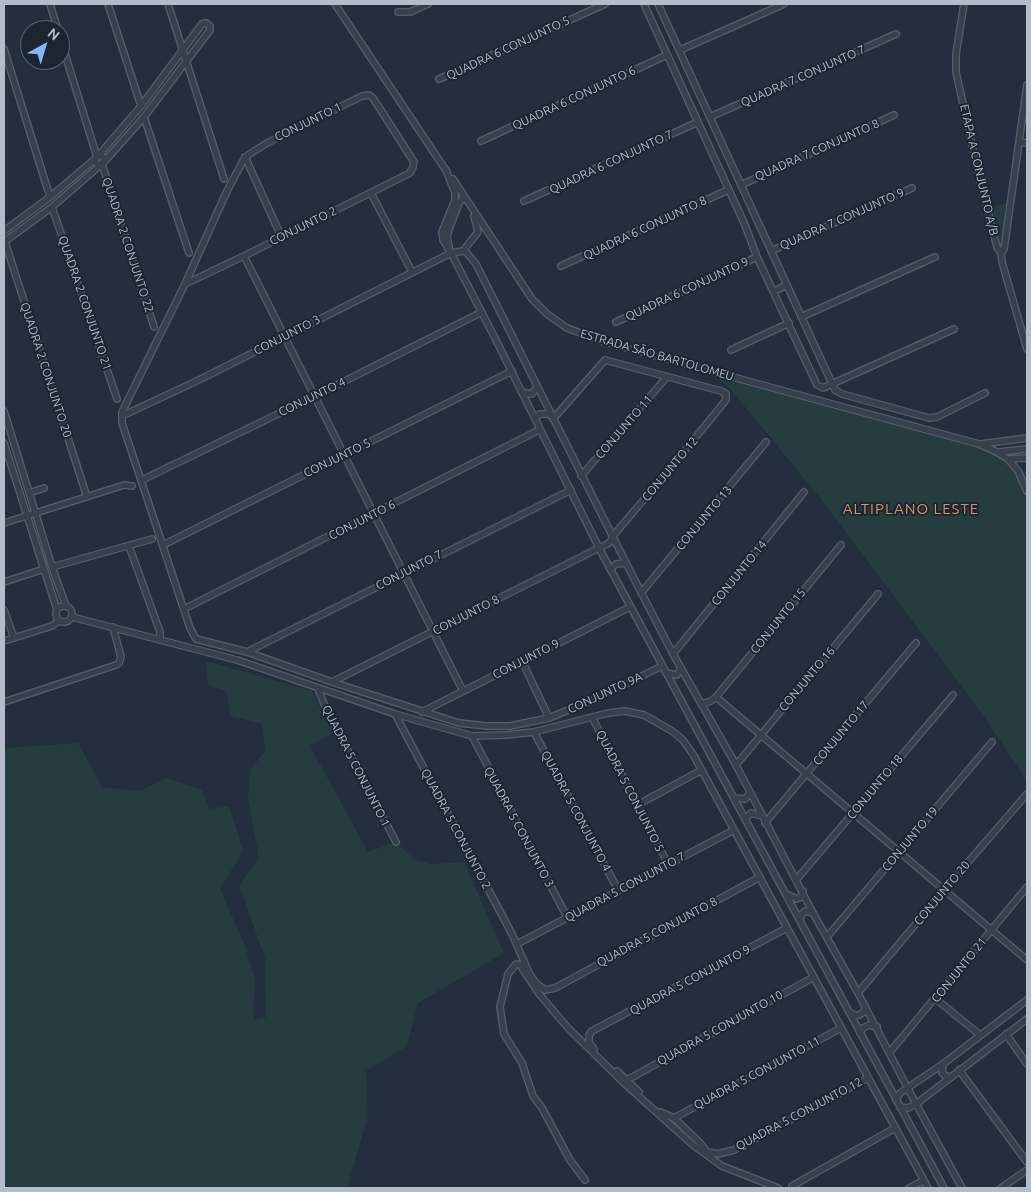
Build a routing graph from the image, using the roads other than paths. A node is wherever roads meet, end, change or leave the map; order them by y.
1 (50, 4) edge
2 (108, 4) edge
3 (168, 4) edge
4 (336, 4) edge
5 (428, 4) edge
6 (605, 4) edge
7 (644, 4) edge
8 (658, 4) edge
9 (784, 4) edge
10 (964, 4) edge
11 (398, 12) dead end
12 (55, 20) edge
13 (666, 21) junction
14 (654, 25) junction
15 (896, 34) dead end
16 (4, 49) edge
17 (184, 50) junction
18 (680, 50) junction
19 (667, 55) junction
20 (186, 62) junction
21 (70, 70) edge
22 (439, 79) dead end
23 (695, 84) junction
24 (1027, 85) edge
25 (682, 88) junction
26 (142, 106) junction
27 (894, 115) dead end
28 (144, 116) junction
29 (710, 117) junction
30 (698, 122) junction
31 (481, 140) dead end
32 (1019, 142) junction
33 (1027, 144) edge
34 (726, 153) junction
35 (97, 157) junction
36 (245, 158) junction
37 (714, 158) junction
38 (414, 162) joint
39 (102, 163) junction
40 (446, 170) junction
41 (224, 178) dead end
42 (741, 185) junction
43 (912, 188) dead end
44 (728, 190) junction
45 (371, 193) junction
46 (50, 197) junction
47 (464, 197) junction
48 (524, 201) dead end
49 (52, 207) junction
50 (472, 209) junction
51 (756, 220) junction
52 (745, 225) junction
53 (486, 230) junction
54 (4, 231) edge
55 (281, 236) junction
56 (4, 242) edge
57 (464, 251) junction
58 (771, 251) junction
59 (189, 253) dead end
60 (451, 253) junction
61 (1001, 254) junction
62 (244, 256) junction
63 (757, 257) junction
64 (935, 257) dead end
65 (561, 266) dead end
66 (412, 272) junction
67 (185, 284) junction
68 (787, 285) junction
69 (774, 291) junction
70 (482, 312) junction
71 (801, 318) junction
72 (616, 322) dead end
73 (789, 324) junction
74 (154, 327) dead end
75 (954, 329) dead end
76 (285, 336) junction
77 (1027, 349) edge
78 (731, 350) dead end
79 (512, 371) junction
80 (666, 378) junction
81 (832, 385) junction
82 (538, 387) junction
83 (522, 392) junction
84 (985, 392) dead end
85 (315, 396) junction
86 (117, 399) dead end
87 (4, 411) edge
88 (122, 416) junction
89 (553, 418) junction
90 (535, 420) junction
91 (539, 430) junction
92 (1027, 438) edge
93 (1016, 439) junction
94 (766, 442) dead end
95 (998, 442) junction
96 (4, 443) edge
97 (979, 444) junction
98 (1017, 449) junction
99 (1027, 449) edge
100 (997, 452) junction
101 (344, 454) junction
102 (1027, 458) edge
103 (1008, 459) junction
104 (582, 476) junction
105 (142, 480) junction
106 (132, 486) dead end
107 (44, 488) dead end
108 (571, 490) junction
109 (1027, 491) edge
110 (804, 492) dead end
111 (29, 493) junction
112 (87, 497) junction
113 (36, 513) junction
114 (374, 514) junction
115 (27, 516) junction
116 (4, 524) edge
117 (612, 537) junction
118 (152, 540) dead end
119 (163, 545) junction
120 (841, 545) dead end
121 (129, 546) junction
122 (599, 548) junction
123 (626, 563) junction
124 (52, 567) junction
125 (44, 569) junction
126 (610, 569) junction
127 (403, 573) junction
128 (4, 582) edge
129 (641, 593) junction
130 (878, 594) dead end
131 (66, 606) junction
132 (630, 607) junction
133 (184, 609) junction
134 (4, 610) edge
135 (57, 610) junction
136 (72, 617) junction
137 (59, 621) junction
138 (113, 628) junction
139 (433, 632) junction
140 (14, 638) junction
141 (160, 640) junction
142 (4, 641) edge
143 (916, 643) dead end
144 (247, 652) junction
145 (673, 654) junction
146 (522, 661) junction
147 (662, 666) junction
148 (681, 668) junction
149 (666, 674) junction
150 (332, 682) junction
151 (318, 689) junction
152 (463, 691) junction
153 (953, 695) dead end
154 (716, 697) junction
155 (4, 702) edge
156 (701, 704) junction
157 (422, 712) junction
158 (395, 714) junction
159 (592, 717) junction
160 (549, 718) junction
161 (534, 732) junction
162 (761, 734) junction
163 (472, 736) junction
164 (992, 742) dead end
165 (736, 765) junction
166 (702, 770) junction
167 (807, 774) junction
168 (750, 793) junction
169 (1027, 794) edge
170 (734, 798) junction
171 (637, 805) junction
172 (853, 813) junction
173 (762, 816) junction
174 (745, 819) junction
175 (766, 823) junction
176 (734, 830) junction
177 (396, 842) dead end
178 (899, 852) junction
179 (668, 864) junction
180 (760, 877) junction
181 (797, 879) junction
182 (1027, 887) edge
183 (618, 890) junction
184 (944, 890) junction
185 (803, 891) junction
186 (786, 894) junction
187 (814, 913) junction
188 (567, 917) junction
189 (800, 920) junction
190 (787, 928) junction
191 (991, 929) junction
192 (827, 937) junction
193 (517, 944) junction
194 (1027, 960) edge
195 (814, 977) junction
196 (554, 988) joint
197 (858, 993) junction
198 (936, 999) junction
199 (1027, 1000) edge
200 (865, 1006) junction
201 (849, 1012) junction
202 (1027, 1020) edge
203 (876, 1027) junction
204 (841, 1028) junction
205 (860, 1033) junction
206 (1006, 1034) junction
207 (980, 1035) junction
208 (890, 1052) junction
209 (943, 1064) junction
210 (1027, 1064) edge
211 (960, 1070) junction
212 (950, 1076) junction
213 (868, 1078) junction
214 (627, 1080) junction
215 (908, 1089) junction
216 (896, 1100) junction
217 (916, 1104) junction
218 (900, 1107) junction
219 (674, 1118) junction
220 (895, 1128) junction
221 (1027, 1162) edge
222 (1027, 1170) edge
223 (585, 1180) dead end
224 (923, 1181) junction
225 (792, 1186) dead end
226 (778, 1188) edge
227 (909, 1188) edge
228 (928, 1188) edge
229 (944, 1188) edge
230 (962, 1188) edge
231 (1001, 1188) edge

1 - 12 street
2 - 26 street
3 - 17 street
4 - 40 street, ESTRADA SÃO BARTOLOMEU
5 - 11 street
6 - 22 street, QUADRA 6 CONJUNTO 5
7 - 14 street
8 - 13 street
9 - 18 street
10 - 61 street, ETAPA A CONJUNTO A/B
13 - 14 street
13 - 18 street
14 - 19 street
15 - 29 street, QUADRA 7 CONJUNTO 7
16 - 46 street
17 - 20 street
17 - 20 street
17 - 26 street
18 - 23 street
19 - 25 street
19 - 31 street, QUADRA 6 CONJUNTO 6
20 - 28 street
20 - 41 street
21 - 35 street, QUADRA 2 CONJUNTO 22
23 - 25 street
23 - 29 street
24 - 32 street, ETAPA A CONJUNTO A/B
25 - 30 street
26 - 35 street
27 - 42 street, QUADRA 7 CONJUNTO 8
28 - 39 street
28 - 59 street
29 - 34 street
30 - 37 street
30 - 48 street, QUADRA 6 CONJUNTO 7
32 - 33 street
32 - 61 street, ETAPA A CONJUNTO A/B
34 - 37 street
34 - 42 street
35 - 39 street, QUADRA 2 CONJUNTO 22
35 - 46 street
36 - 38 street, CONJUNTO 1
36 - 55 street
36 - 67 street
37 - 44 street
38 - 45 street, CONJUNTO 2
39 - 49 street
39 - 74 street, QUADRA 2 CONJUNTO 22
40 - 47 street, ESTRADA SÃO BARTOLOMEU
40 - 60 street
42 - 51 street
43 - 58 street, QUADRA 7 CONJUNTO 9
44 - 52 street
44 - 65 street, QUADRA 6 CONJUNTO 8
45 - 55 street, CONJUNTO 2
45 - 66 street
46 - 54 street
47 - 50 street, ESTRADA SÃO BARTOLOMEU
47 - 60 street
49 - 56 street
49 - 86 street, QUADRA 2 CONJUNTO 21
50 - 53 street, ESTRADA SÃO BARTOLOMEU
50 - 57 street
51 - 52 street
51 - 58 street
52 - 63 street
53 - 57 street
53 - 97 street, ESTRADA SÃO BARTOLOMEU
55 - 62 street, CONJUNTO 2
56 - 112 street, QUADRA 2 CONJUNTO 20
57 - 60 street, CONJUNTO 3
57 - 82 street
58 - 68 street
60 - 66 street, CONJUNTO 3
60 - 70 street
61 - 77 street
62 - 67 street, CONJUNTO 2
62 - 76 street
63 - 69 street
63 - 72 street, QUADRA 6 CONJUNTO 9
64 - 71 street
66 - 76 street, CONJUNTO 3
67 - 88 street
68 - 69 street
68 - 71 street
69 - 73 street
70 - 79 street
70 - 85 street, CONJUNTO 4
71 - 81 street
73 - 78 street
73 - 81 street
75 - 81 street
76 - 85 street
76 - 88 street, CONJUNTO 3
79 - 83 street
79 - 101 street, CONJUNTO 5
80 - 89 street
80 - 104 street, CONJUNTO 11
80 - 117 street, CONJUNTO 12
81 - 84 street
82 - 83 street
82 - 89 street
83 - 90 street
85 - 101 street
85 - 105 street, CONJUNTO 4
87 - 111 street
88 - 105 street
89 - 90 street
89 - 104 street
90 - 91 street
91 - 108 street
91 - 114 street, CONJUNTO 6
92 - 93 street
93 - 95 street
93 - 98 street
94 - 129 street, CONJUNTO 13
95 - 97 street
95 - 100 street
96 - 115 street
97 - 100 street, ESTRADA SÃO BARTOLOMEU
98 - 99 street
98 - 100 street
100 - 103 street, ESTRADA SÃO BARTOLOMEU
101 - 114 street
101 - 119 street, CONJUNTO 5
102 - 103 street
103 - 109 street, ESTRADA SÃO BARTOLOMEU
104 - 117 street
105 - 119 street
106 - 112 street
107 - 111 street
108 - 122 street
108 - 127 street, CONJUNTO 7
110 - 145 street, CONJUNTO 14
111 - 113 street
112 - 113 street
113 - 115 street
113 - 124 street
114 - 127 street
114 - 133 street, CONJUNTO 6
115 - 116 street
115 - 125 street
117 - 122 street, CONJUNTO 12
117 - 123 street
118 - 121 street
119 - 133 street
120 - 154 street, CONJUNTO 15
121 - 124 street
121 - 141 street
122 - 126 street
122 - 139 street, CONJUNTO 8
123 - 126 street
123 - 129 street
124 - 131 street
125 - 128 street
125 - 135 street
126 - 132 street
127 - 139 street
127 - 144 street, CONJUNTO 7
129 - 145 street
130 - 162 street, CONJUNTO 16
131 - 135 street
131 - 136 street
132 - 146 street, CONJUNTO 9
132 - 147 street
133 - 144 street, CONJUNTO 9A
134 - 140 street
135 - 137 street
136 - 137 street
136 - 138 street
137 - 140 street
138 - 141 street
138 - 155 street
139 - 150 street, CONJUNTO 8
139 - 152 street
140 - 142 street
141 - 151 street
143 - 167 street, CONJUNTO 17
144 - 150 street, CONJUNTO 9A
145 - 148 street
146 - 152 street, CONJUNTO 9
146 - 160 street
147 - 149 street
147 - 160 street, CONJUNTO 9A
148 - 149 street
148 - 156 street
149 - 170 street
150 - 157 street, CONJUNTO 9A
151 - 158 street
151 - 177 street, QUADRA 5 CONJUNTO 1
152 - 157 street, CONJUNTO 9
153 - 172 street, CONJUNTO 18
154 - 156 street
154 - 162 street
156 - 165 street
157 - 160 street, CONJUNTO 9A
158 - 163 street
158 - 193 street, QUADRA 5 CONJUNTO 2
159 - 161 street
159 - 166 street
159 - 171 street, QUADRA 5 CONJUNTO 5
161 - 163 street
161 - 183 street, QUADRA 5 CONJUNTO 4
162 - 165 street, CONJUNTO 16
162 - 167 street
163 - 188 street, QUADRA 5 CONJUNTO 3
164 - 178 street, CONJUNTO 19
165 - 168 street
166 - 171 street
166 - 176 street
167 - 172 street
167 - 175 street, CONJUNTO 17
168 - 170 street
168 - 173 street
169 - 184 street, CONJUNTO 20
170 - 174 street
171 - 179 street, QUADRA 5 CONJUNTO 5
172 - 178 street
172 - 181 street, CONJUNTO 18
173 - 174 street
173 - 175 street
174 - 186 street
175 - 181 street
176 - 179 street, QUADRA 5 CONJUNTO 7
176 - 180 street
178 - 184 street
178 - 192 street, CONJUNTO 19
179 - 183 street, QUADRA 5 CONJUNTO 7
180 - 190 street
180 - 196 street, QUADRA 5 CONJUNTO 8
181 - 185 street
182 - 191 street, CONJUNTO 21
183 - 188 street, QUADRA 5 CONJUNTO 7
184 - 191 street
184 - 197 street, CONJUNTO 20
185 - 186 street
185 - 187 street
186 - 189 street
187 - 189 street
187 - 192 street
188 - 193 street, QUADRA 5 CONJUNTO 7
189 - 201 street
190 - 195 street
190 - 214 street, QUADRA 5 CONJUNTO 9
191 - 194 street
191 - 198 street, CONJUNTO 21
192 - 197 street
193 - 196 street, QUADRA 5 CONJUNTO 2
195 - 204 street
195 - 214 street, QUADRA 5 CONJUNTO 10
197 - 200 street
198 - 207 street
198 - 208 street, CONJUNTO 21
199 - 207 street
200 - 201 street
200 - 203 street
201 - 205 street
202 - 206 street
203 - 205 street
203 - 208 street
204 - 213 street
204 - 219 street, QUADRA 5 CONJUNTO 11
205 - 216 street
206 - 210 street
206 - 211 street
207 - 209 street
208 - 215 street
209 - 212 street
209 - 215 street
211 - 212 street
211 - 221 street
212 - 217 street
213 - 219 street, QUADRA 5 CONJUNTO 12
213 - 220 street
214 - 219 street
215 - 216 street
215 - 217 street
216 - 218 street
217 - 218 street
217 - 230 street
218 - 229 street
220 - 224 street
220 - 225 street
222 - 231 street
223 - 226 street
224 - 227 street
224 - 228 street

